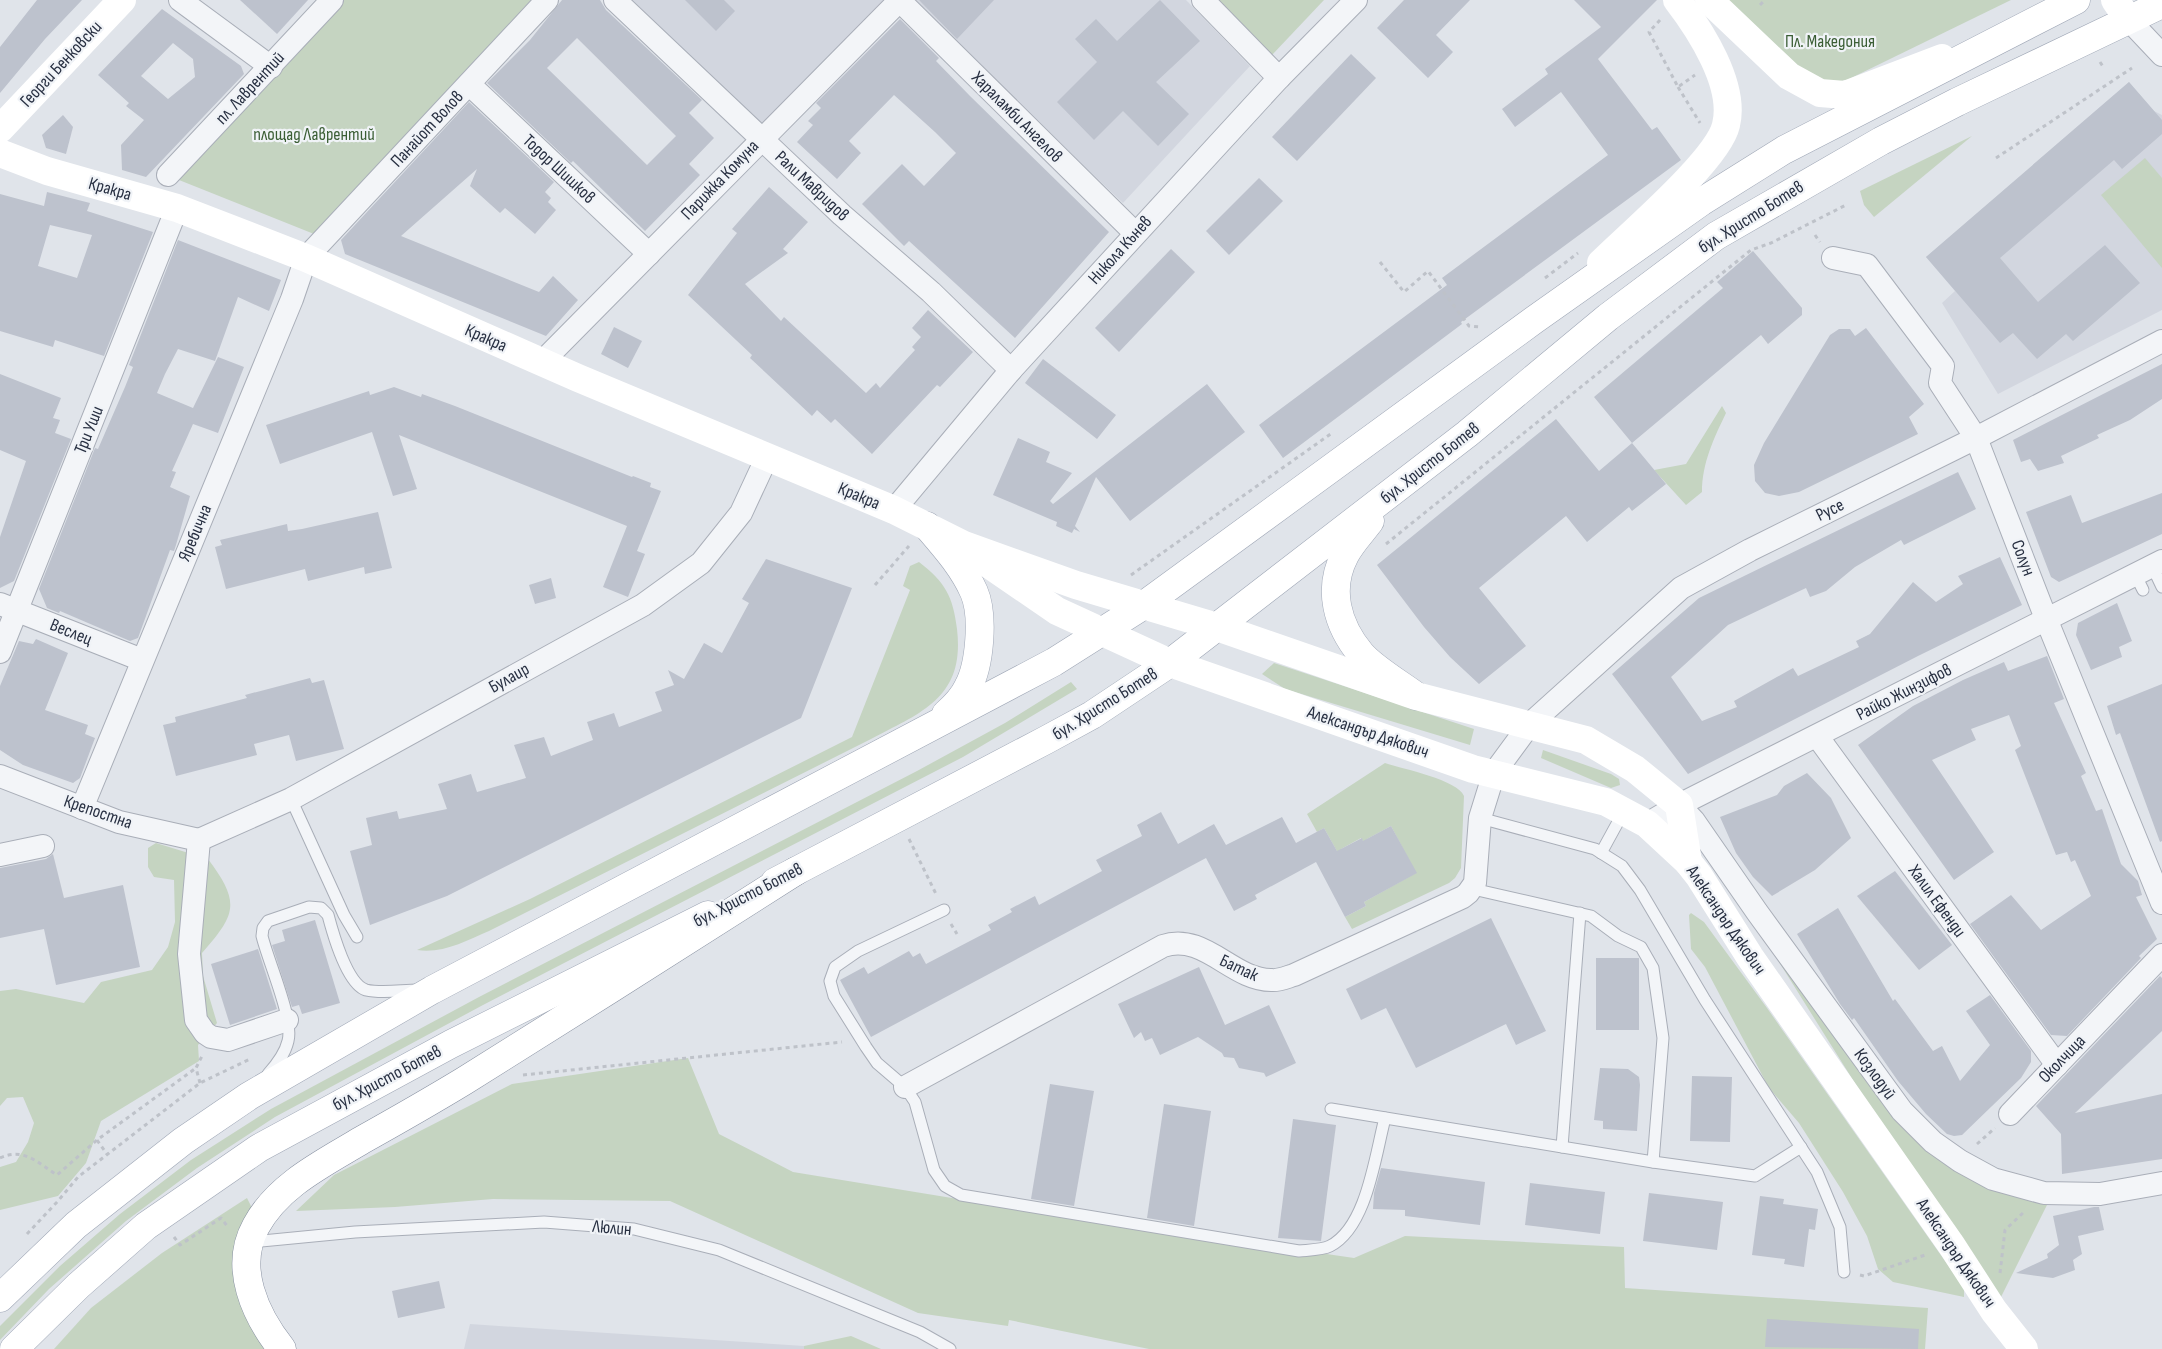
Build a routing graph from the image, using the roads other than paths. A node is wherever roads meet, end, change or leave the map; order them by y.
1 (122, 0) edge
2 (180, 0) edge
3 (332, 0) edge
4 (547, 0) edge
5 (615, 0) edge
6 (899, 0) edge
7 (1203, 0) edge
8 (1356, 0) edge
9 (1710, 0) edge
10 (2076, 0) edge
11 (1677, 1) edge
12 (2161, 3) edge
13 (2121, 10) edge
14 (2007, 34) junction
15 (2162, 56) edge
16 (271, 66) junction
17 (1279, 78) junction
18 (469, 84) junction
19 (0, 129) edge
20 (761, 138) junction
21 (0, 153) edge
22 (168, 176) dead end
23 (177, 208) junction
24 (1135, 233) junction
25 (649, 254) junction
26 (306, 258) junction
27 (1833, 258) dead end
28 (1563, 300) junction
29 (2162, 341) edge
30 (542, 362) junction
31 (1010, 370) junction
32 (1976, 438) junction
33 (767, 457) junction
34 (1394, 491) junction
35 (894, 510) junction
36 (928, 526) junction
37 (964, 545) junction
38 (2148, 573) edge
39 (2162, 587) edge
40 (1144, 606) junction
41 (9, 607) edge
42 (2047, 620) junction
43 (1217, 627) junction
44 (1105, 631) junction
45 (0, 652) edge
46 (142, 660) junction
47 (1170, 663) junction
48 (1416, 696) junction
49 (1530, 724) junction
50 (935, 725) junction
51 (1817, 736) junction
52 (1494, 773) junction
53 (0, 776) edge
54 (290, 799) junction
55 (1679, 805) junction
56 (82, 808) junction
57 (1636, 817) junction
58 (1480, 818) junction
59 (199, 840) junction
60 (44, 846) dead end
61 (1601, 853) junction
62 (0, 855) edge
63 (1688, 862) junction
64 (796, 871) junction
65 (1472, 889) junction
66 (2162, 903) edge
67 (944, 910) road end
68 (1580, 913) junction
69 (357, 937) dead end
70 (2162, 955) edge
71 (432, 990) junction
72 (288, 1020) junction
73 (2057, 1065) junction
74 (906, 1088) junction
75 (248, 1096) junction
76 (1331, 1109) dead end
77 (2010, 1114) road end
78 (1385, 1118) junction
79 (1562, 1147) junction
80 (1800, 1147) junction
81 (1653, 1162) junction
82 (2162, 1183) edge
83 (251, 1242) junction
84 (1844, 1272) dead end
85 (0, 1298) edge
86 (14, 1349) edge
87 (282, 1349) edge
88 (950, 1349) edge
89 (2024, 1349) edge

1 - 19 main road, Георги Бенковски
2 - 16 street
3 - 16 street, пл. Лаврентий
4 - 18 street, Панайот Волов
5 - 20 street, Рали Мавридов
6 - 20 street, Парижка Комуна
6 - 24 street, Хараламби Ангелов
7 - 17 street
8 - 17 street, Никола Кънев
9 - 14 main road
10 - 14 main road
11 - 28 main road
12 - 13 main road, бул. Христо Ботев
13 - 15 street
13 - 34 main road, бул. Христо Ботев
14 - 28 main road
16 - 22 street, пл. Лаврентий
17 - 24 street, Никола Кънев
18 - 25 street, Тодор Шишков
18 - 26 street, Панайот Волов
20 - 25 street, Парижка Комуна
20 - 31 street, Рали Мавридов
21 - 23 main road, Кракра
23 - 26 main road, Кракра
23 - 41 street, Три Уши
24 - 31 street, Никола Кънев
25 - 30 street, Парижка Комуна
26 - 30 main road, Кракра
26 - 46 street, Яребична
27 - 32 street, Солун
28 - 40 main road
29 - 32 street, Русе
30 - 33 main road, Кракра
31 - 35 street, Никола Кънев
32 - 42 street, Солун
32 - 49 street, Русе
33 - 35 main road, Кракра
33 - 54 street, Булаир
34 - 43 main road, бул. Христо Ботев
34 - 48 main road
35 - 36 main road, Кракра
36 - 37 main road, Кракра
36 - 50 main road
37 - 40 main road, Кракра
37 - 44 main road, Кракра
38 - 39 lane
38 - 42 street, Райко Жинзифов
40 - 43 main road
40 - 44 main road
41 - 45 street, Три Уши
41 - 46 street, Веслец
42 - 51 street, Райко Жинзифов
42 - 66 street, Солун
43 - 47 main road, бул. Христо Ботев
43 - 48 main road
44 - 47 main road, Александър Дякович
44 - 50 main road
46 - 56 street, Яребична
47 - 52 main road, Александър Дякович
47 - 64 main road, бул. Христо Ботев
48 - 49 main road
49 - 52 street
49 - 55 main road
50 - 71 main road
51 - 55 street, Райко Жинзифов
51 - 73 street, Халил Ефенди
52 - 57 main road, Александър Дякович
52 - 58 street
53 - 56 street, Крепостна
54 - 59 street, Булаир
54 - 69 lane
55 - 57 street, Райко Жинзифов
55 - 63 main road
55 - 82 street, Козлодуй
56 - 59 street, Крепостна
57 - 61 lane
57 - 63 main road, Александър Дякович
58 - 61 lane
58 - 65 street
59 - 72 street
60 - 62 street
61 - 80 lane
63 - 89 main road, Александър Дякович
64 - 83 main road
64 - 86 main road, бул. Христо Ботев
65 - 68 lane
65 - 74 street, Батак
67 - 74 lane
68 - 79 lane
68 - 81 lane
70 - 73 street, Околчица
71 - 72 lane
71 - 75 main road
72 - 75 lane
73 - 77 street, Околчица
74 - 78 lane
75 - 85 main road
76 - 78 lane
78 - 79 lane
79 - 81 lane
80 - 81 lane
80 - 84 lane
83 - 87 main road
83 - 88 lane, Люлин

